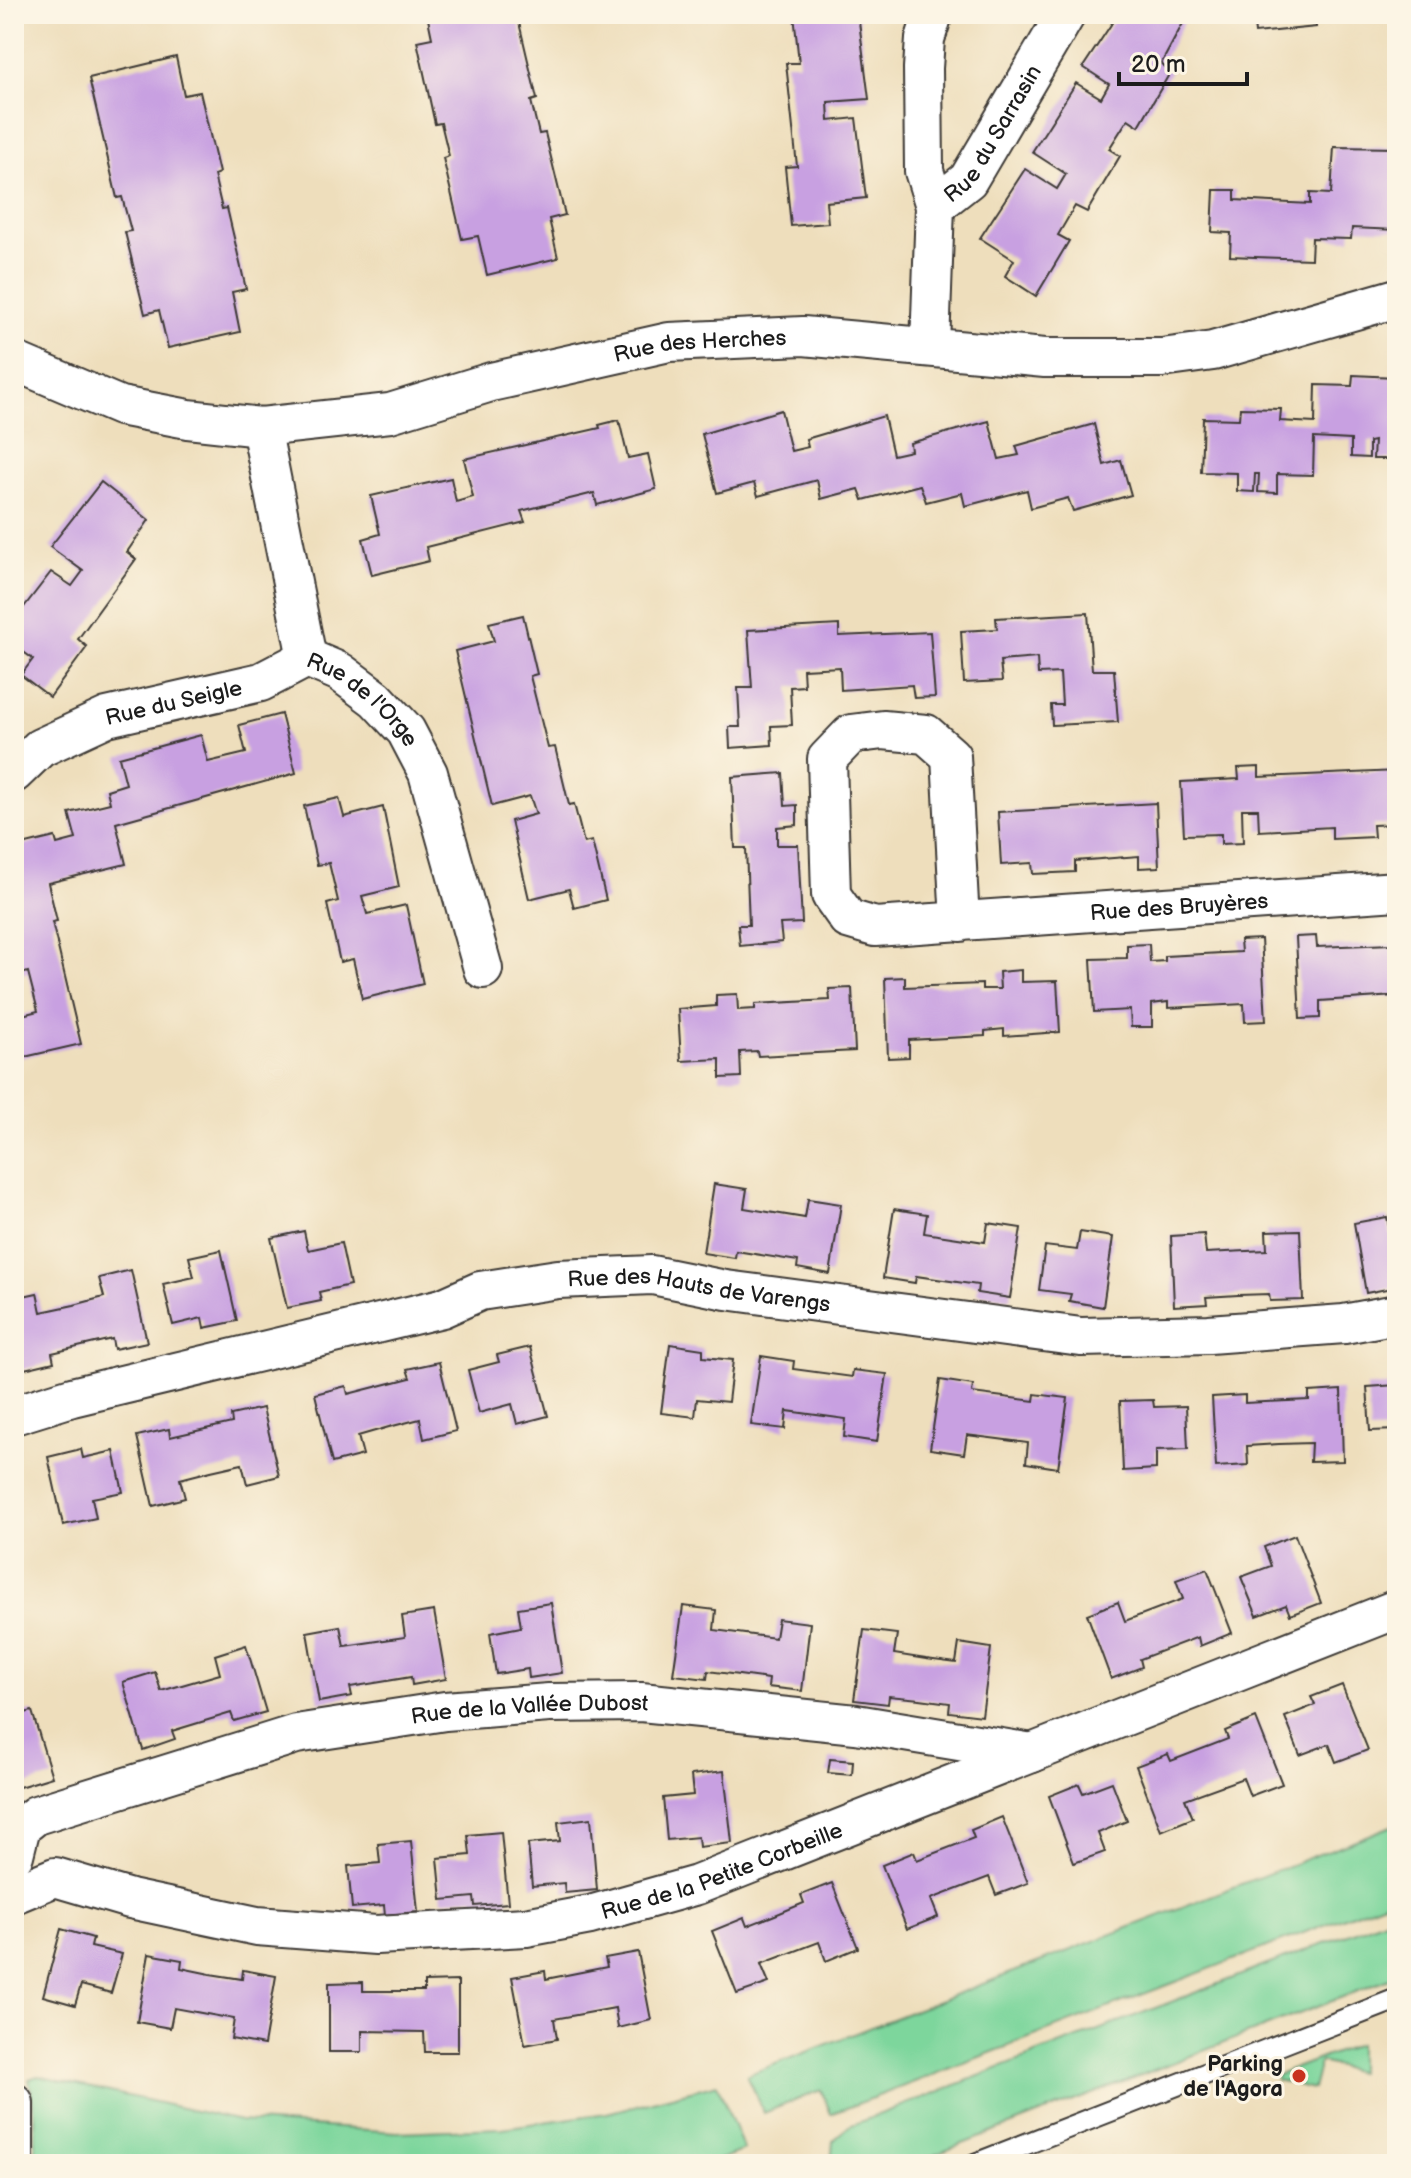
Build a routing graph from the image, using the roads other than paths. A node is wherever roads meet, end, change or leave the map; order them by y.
1 (933, 14) edge
2 (1066, 14) edge
3 (935, 206) junction
4 (1397, 298) edge
5 (930, 346) junction
6 (14, 361) edge
7 (261, 427) junction
8 (307, 658) junction
9 (23, 749) edge
10 (1397, 891) edge
11 (960, 922) junction
12 (483, 969) dead end
13 (1397, 1314) edge
14 (14, 1415) edge
15 (1397, 1609) edge
16 (1032, 1753) junction
17 (36, 1815) junction
18 (14, 1855) edge
19 (55, 1877) junction
20 (14, 1894) edge
21 (1397, 1999) edge
22 (14, 2103) edge
23 (14, 2164) edge
24 (975, 2164) edge

1 - 3 street, Rue du Sarrasin
2 - 3 street, Rue du Sarrasin
3 - 5 street, Rue du Sarrasin
4 - 5 street, Rue des Herches
5 - 7 street, Rue des Herches
6 - 7 street, Rue des Herches
7 - 8 street, Rue de l'Orge
8 - 9 street, Rue du Seigle
8 - 12 street, Rue de l'Orge
10 - 11 street, Rue des Bruyères
11 - 11 street, Rue des Bruyères
13 - 14 street, Rue des Hauts de Varengs
15 - 16 street, Rue de la Petite Corbeille
16 - 17 street, Rue de la Vallée Dubost
16 - 19 street, Rue de la Petite Corbeille
17 - 18 street
17 - 19 street
19 - 20 street
21 - 24 lane
22 - 23 street

